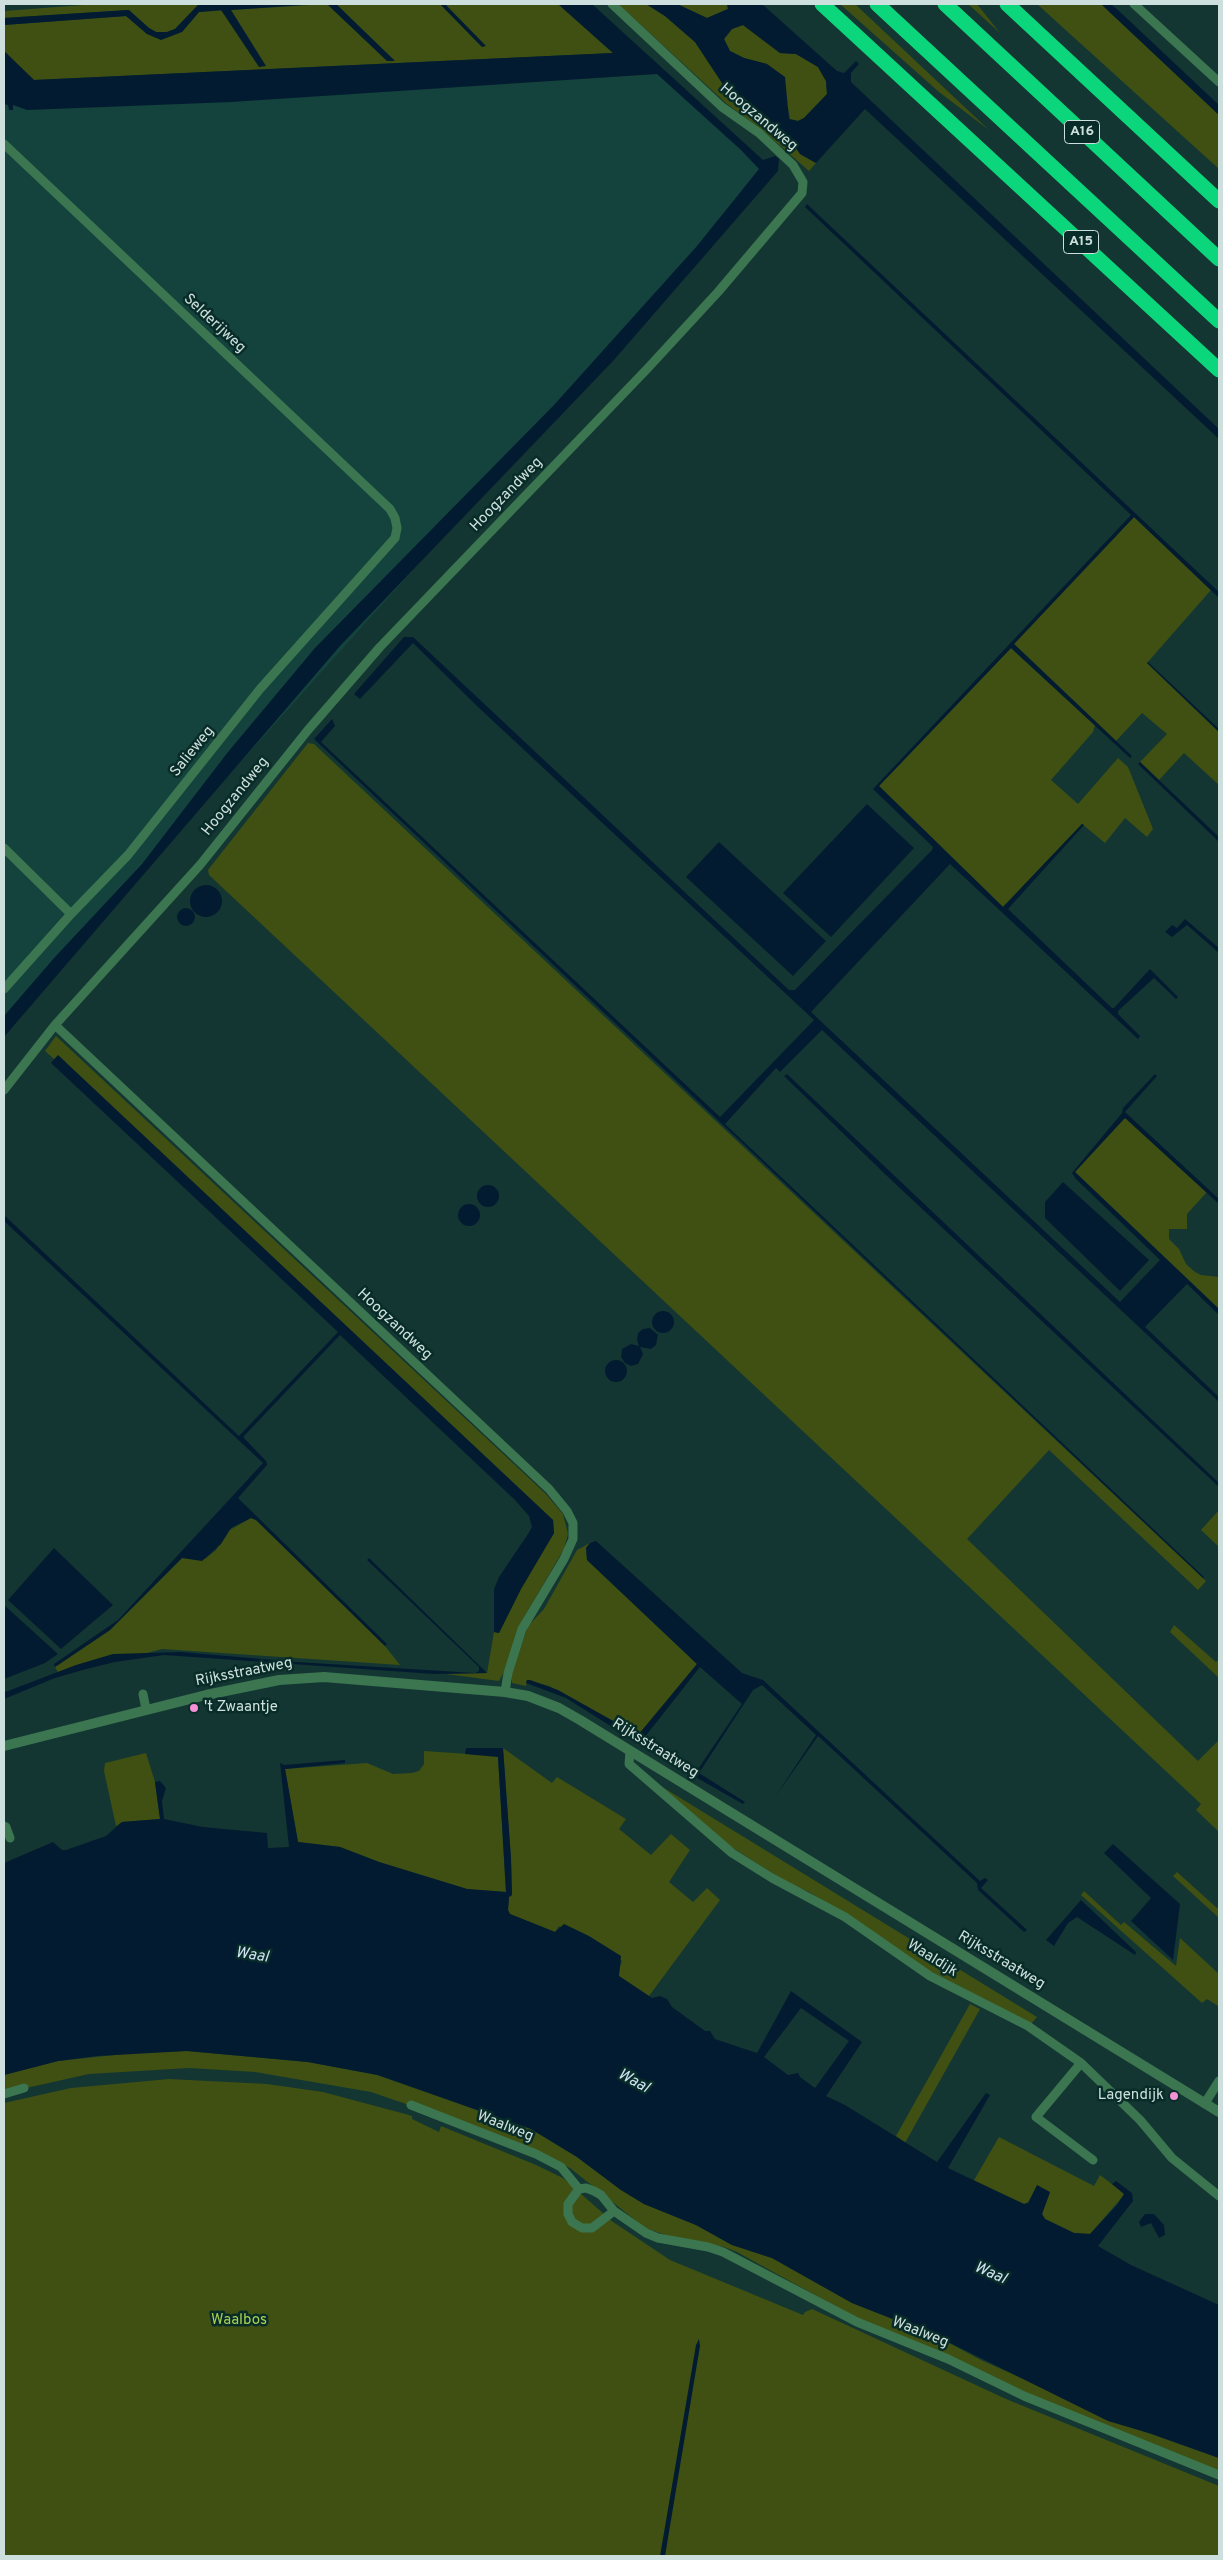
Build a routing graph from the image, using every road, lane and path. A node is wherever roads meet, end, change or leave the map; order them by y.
1 (612, 4) edge
2 (822, 4) edge
3 (877, 4) edge
4 (945, 4) edge
5 (1007, 4) edge
6 (1134, 4) edge
7 (1219, 82) edge
8 (4, 144) edge
9 (1219, 201) edge
10 (1219, 259) edge
11 (1219, 321) edge
12 (1219, 370) edge
13 (397, 528) joint
14 (4, 848) edge
15 (71, 914) junction
16 (4, 989) edge
17 (55, 1025) junction
18 (4, 1090) edge
19 (505, 1692) junction
20 (143, 1694) dead end
21 (146, 1710) junction
22 (4, 1746) edge
23 (630, 1751) junction
24 (4, 1826) edge
25 (10, 1838) dead end
26 (1081, 2063) junction
27 (1219, 2081) edge
28 (24, 2088) dead end
29 (4, 2094) edge
30 (1205, 2103) junction
31 (411, 2105) dead end
32 (1219, 2112) edge
33 (1093, 2160) dead end
34 (579, 2189) junction
35 (1219, 2196) edge
36 (614, 2211) junction
37 (1219, 2475) edge

1 - 17 street, Hoogzandweg
2 - 12 highway, A15
3 - 11 highway
4 - 10 highway, A16
5 - 9 highway
6 - 7 street
8 - 13 street, Selderijweg
13 - 15 street, Salieweg
14 - 15 street
15 - 16 street, Salieweg
17 - 18 street, Hoogzandweg
17 - 19 street, Hoogzandweg
19 - 21 street, Rijksstraatweg
19 - 23 street, Rijksstraatweg
20 - 21 street
21 - 22 street, Rijksstraatweg
23 - 26 street, Waaldijk
23 - 30 street, Rijksstraatweg
24 - 25 street
26 - 33 street
26 - 35 street, Waaldijk
27 - 30 street
28 - 29 street
30 - 32 street, Rijksstraatweg
31 - 34 street, Waalweg
34 - 36 street, Waalweg
34 - 36 street
36 - 37 street, Waalweg

